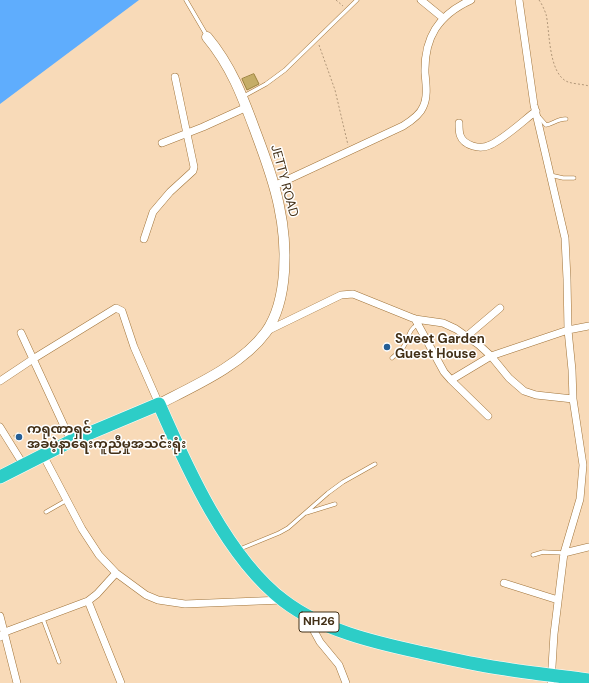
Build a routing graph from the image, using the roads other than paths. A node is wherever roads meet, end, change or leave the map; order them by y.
1 (186, 0) edge
2 (358, 0) edge
3 (421, 0) edge
4 (471, 0) edge
5 (519, 0) edge
6 (443, 18) junction
7 (207, 37) joint
8 (175, 77) dead end
9 (243, 96) junction
10 (247, 107) junction
11 (536, 111) junction
12 (566, 119) dead end
13 (459, 123) dead end
14 (186, 134) junction
15 (162, 143) dead end
16 (549, 175) junction
17 (574, 178) dead end
18 (274, 186) junction
19 (144, 239) dead end
20 (500, 308) dead end
21 (416, 321) junction
22 (589, 326) edge
23 (568, 330) junction
24 (266, 331) junction
25 (21, 333) dead end
26 (467, 336) junction
27 (491, 356) junction
28 (392, 358) dead end
29 (33, 359) junction
30 (451, 380) junction
31 (0, 381) edge
32 (573, 399) junction
33 (158, 404) junction
34 (488, 416) dead end
35 (0, 427) edge
36 (71, 441) junction
37 (43, 455) junction
38 (23, 464) junction
39 (374, 464) dead end
40 (0, 477) edge
41 (67, 500) junction
42 (335, 504) dead end
43 (46, 512) dead end
44 (303, 514) junction
45 (589, 548) edge
46 (237, 550) junction
47 (564, 553) junction
48 (533, 555) dead end
49 (116, 573) junction
50 (504, 583) dead end
51 (283, 600) junction
52 (558, 600) junction
53 (88, 601) junction
54 (0, 616) edge
55 (44, 618) junction
56 (312, 619) junction
57 (2, 635) edge
58 (59, 662) dead end
59 (551, 679) edge
60 (589, 680) edge
61 (18, 683) edge
62 (121, 683) edge
63 (346, 683) edge

1 - 7 lane
2 - 9 lane
3 - 6 street
4 - 6 street
5 - 11 street
6 - 18 street
7 - 9 street, JETTY ROAD
8 - 14 street
9 - 10 street, JETTY ROAD
10 - 14 street
10 - 18 street, JETTY ROAD
11 - 12 lane
11 - 13 street
11 - 16 street
14 - 15 street
14 - 19 street
16 - 17 lane
16 - 23 street
18 - 24 street, JETTY ROAD
20 - 26 street
21 - 24 street
21 - 26 street
21 - 28 lane
21 - 30 street
22 - 23 street
23 - 27 street
23 - 32 street
24 - 33 street, JETTY ROAD
25 - 29 street
26 - 27 street
27 - 30 street
27 - 32 street
29 - 31 street
29 - 33 street
29 - 36 street
30 - 34 street
32 - 47 street
33 - 36 highway
33 - 46 highway, NH26
35 - 38 street
36 - 37 highway
37 - 38 highway
37 - 41 street
38 - 40 highway
39 - 44 lane
41 - 43 lane
41 - 49 street
42 - 44 lane
44 - 46 lane
45 - 47 street
46 - 51 highway, NH26
47 - 48 lane
47 - 52 street
49 - 51 street
49 - 53 street
50 - 52 street
51 - 56 highway, NH26
52 - 59 street
53 - 55 street
53 - 62 street
54 - 57 street
55 - 57 street
55 - 58 lane
56 - 59 highway, NH26
56 - 63 street
57 - 61 street
59 - 60 highway, NH26

